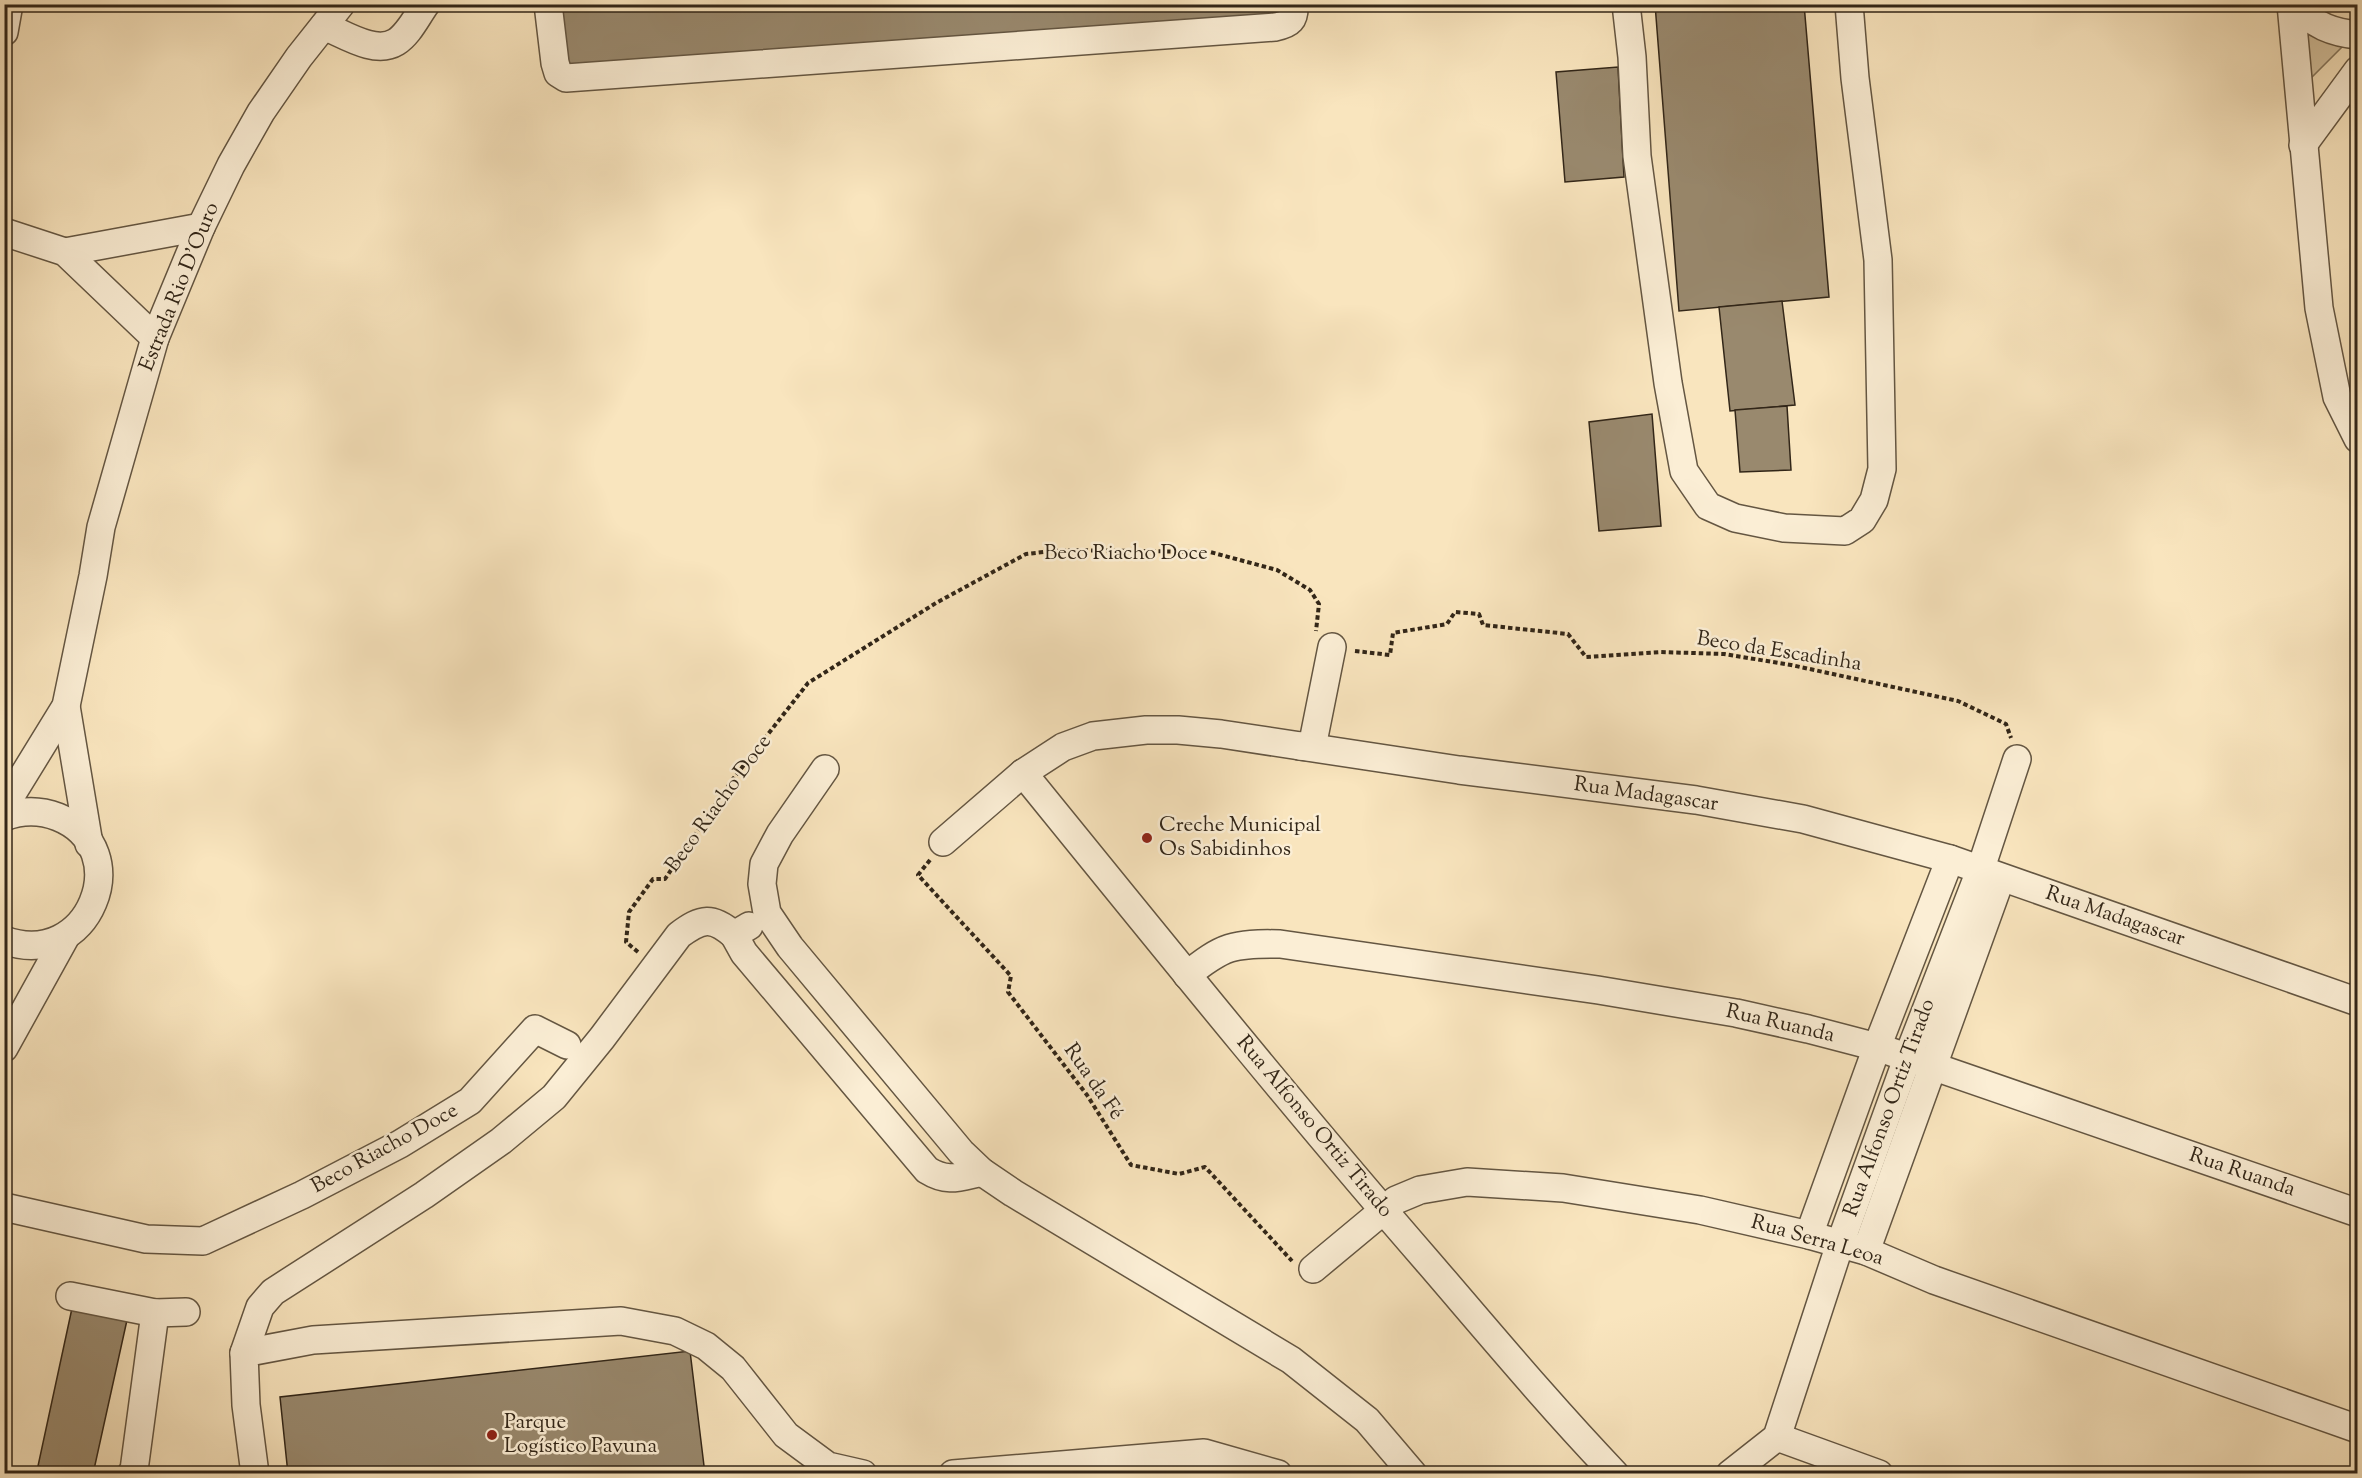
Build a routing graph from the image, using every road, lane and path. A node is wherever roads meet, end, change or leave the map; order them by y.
1 (9, 4) edge
2 (341, 4) edge
3 (426, 4) edge
4 (548, 4) edge
5 (1294, 4) edge
6 (1626, 4) edge
7 (1849, 4) edge
8 (2291, 4) edge
9 (2298, 4) edge
10 (324, 26) junction
11 (4, 32) edge
12 (2358, 35) edge
13 (2358, 70) edge
14 (2303, 146) junction
15 (201, 227) junction
16 (4, 232) edge
17 (65, 252) junction
18 (155, 338) junction
19 (2358, 439) edge
20 (1332, 647) junction
21 (66, 706) junction
22 (1306, 747) junction
23 (2017, 759) joint
24 (825, 769) dead end
25 (1023, 773) junction
26 (4, 807) edge
27 (4, 817) edge
28 (943, 842) joint
29 (89, 844) junction
30 (1950, 859) junction
31 (1990, 874) junction
32 (767, 913) junction
33 (734, 935) junction
34 (66, 936) junction
35 (4, 940) edge
36 (639, 953) dead end
37 (1187, 975) junction
38 (2358, 1002) edge
39 (567, 1045) dead end
40 (1877, 1047) junction
41 (4, 1048) edge
42 (1919, 1063) junction
43 (982, 1172) junction
44 (4, 1207) edge
45 (1383, 1210) junction
46 (2358, 1213) edge
47 (1809, 1235) junction
48 (1840, 1244) junction
49 (1866, 1251) junction
50 (1313, 1269) joint
51 (70, 1296) dead end
52 (186, 1312) dead end
53 (155, 1313) junction
54 (244, 1353) junction
55 (2358, 1429) edge
56 (1777, 1437) junction
57 (133, 1472) edge
58 (255, 1473) edge
59 (863, 1473) edge
60 (953, 1473) edge
61 (1278, 1473) edge
62 (1413, 1473) edge
63 (1615, 1473) edge
64 (1730, 1473) edge
65 (1879, 1473) edge

1 - 11 street
2 - 10 street, Estrada Rio D'Ouro
3 - 10 street
4 - 5 street
6 - 7 street
8 - 14 street
9 - 12 street
10 - 15 street, Estrada Rio D'Ouro
13 - 14 street
14 - 19 street
15 - 17 street
15 - 18 street, Estrada Rio D'Ouro
16 - 17 street
17 - 18 street
18 - 21 street, Estrada Rio D'Ouro
20 - 22 street
20 - 23 path, Beco da Escadinha
20 - 36 path, Beco Riacho Doce
21 - 26 street, Estrada Rio D'Ouro
21 - 29 street, Estrada Rio D'Ouro
22 - 25 street, Rua Madagascar
22 - 30 street, Rua Madagascar
23 - 31 street, Rua Alfonso Ortiz Tirado
24 - 32 street
25 - 28 street, Rua Madagascar
25 - 37 street, Rua Alfonso Ortiz Tirado
27 - 29 street
28 - 50 path, Rua da Fé
29 - 34 street, Estrada Rio D'Ouro
30 - 31 street, Rua Madagascar
30 - 40 street, Rua Alfonso Ortiz Tirado
31 - 38 street, Rua Madagascar
31 - 42 street, Rua Alfonso Ortiz Tirado
32 - 33 street
32 - 43 street
33 - 43 street
33 - 54 street
34 - 35 street
34 - 41 street
37 - 40 street, Rua Ruanda
37 - 45 street, Rua Alfonso Ortiz Tirado
39 - 44 street, Beco Riacho Doce
40 - 42 street, Rua Ruanda
40 - 47 street, Rua Alfonso Ortiz Tirado
42 - 46 street, Rua Ruanda
42 - 48 street, Rua Alfonso Ortiz Tirado
42 - 49 street, Rua Alfonso Ortiz Tirado
43 - 62 street
45 - 47 street, Rua Serra Leoa
45 - 50 street, Rua Serra Leoa
45 - 63 street, Rua Alfonso Ortiz Tirado
47 - 48 street, Rua Serra Leoa
48 - 49 street, Rua Serra Leoa
48 - 56 street, Rua Alfonso Ortiz Tirado
49 - 55 street, Rua Serra Leoa
51 - 53 street
52 - 53 street
53 - 57 street
54 - 58 street
54 - 59 street
56 - 64 street
56 - 65 street
60 - 61 street

